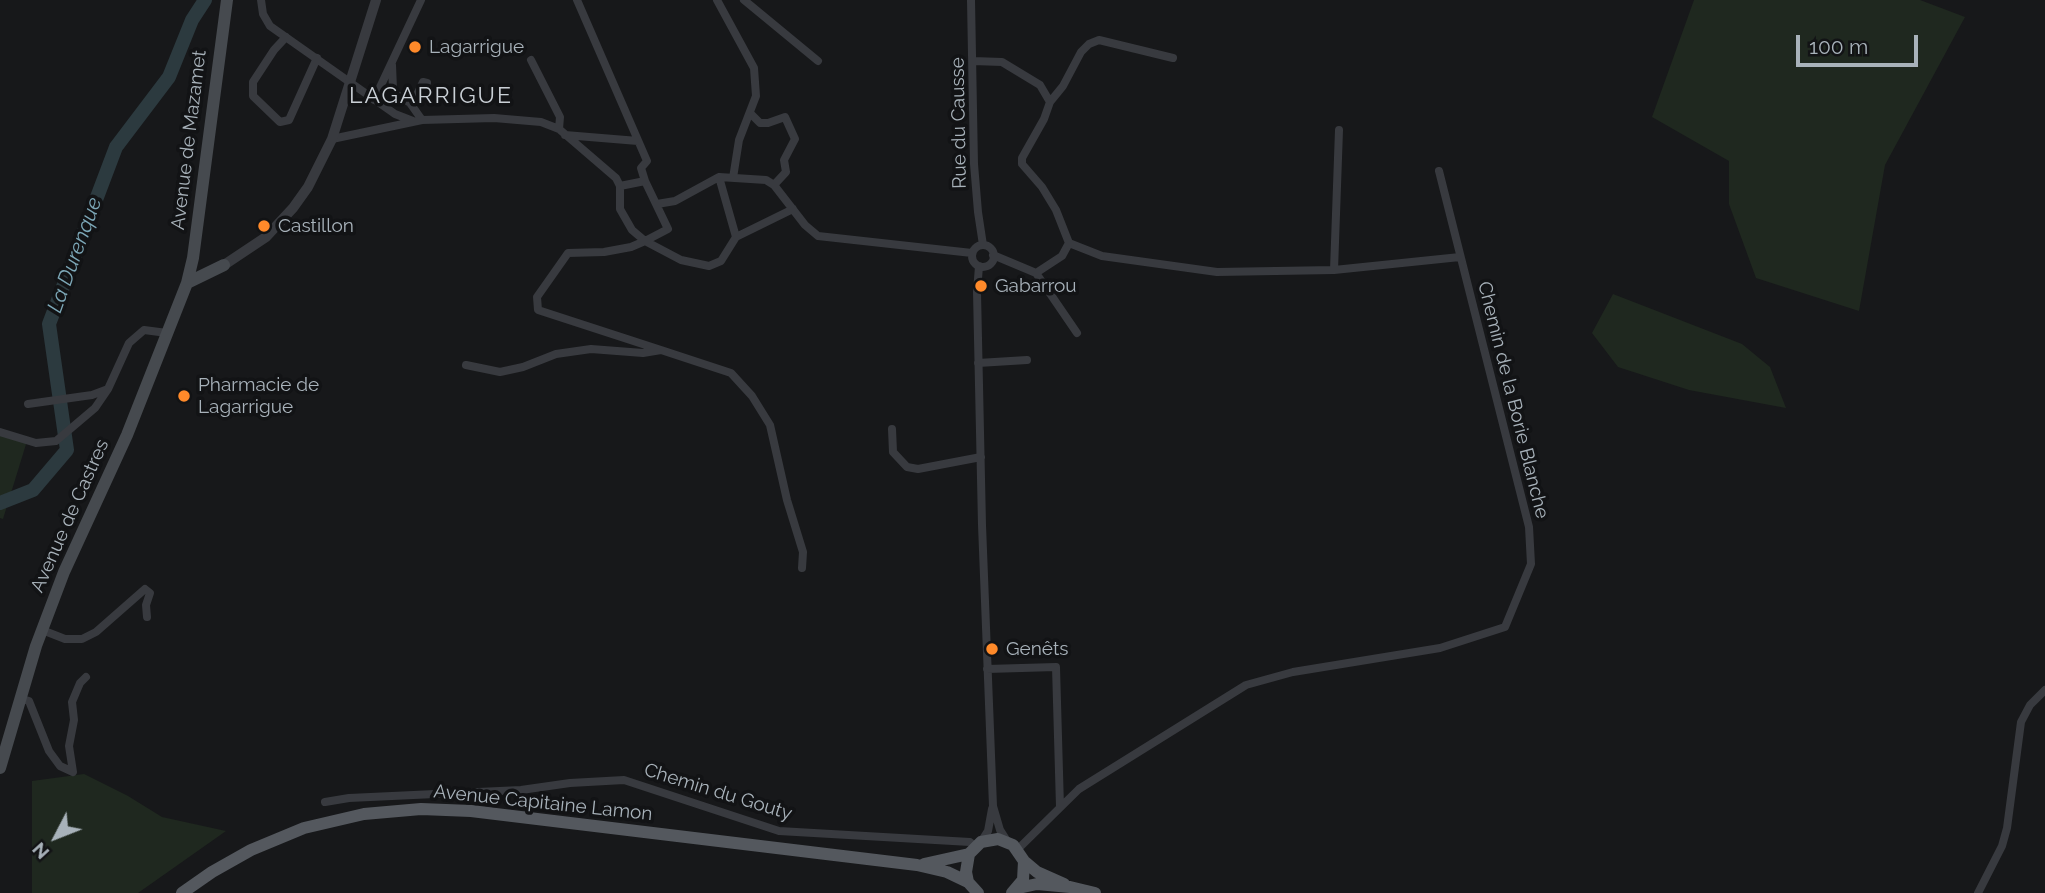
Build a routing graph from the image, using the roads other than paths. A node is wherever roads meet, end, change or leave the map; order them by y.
1 (226, 0) edge
2 (261, 0) edge
3 (376, 0) edge
4 (421, 0) edge
5 (577, 0) edge
6 (744, 0) edge
7 (971, 0) edge
8 (720, 1) edge
9 (286, 37) junction
10 (317, 58) junction
11 (1173, 58) dead end
12 (531, 60) dead end
13 (818, 61) dead end
14 (974, 61) junction
15 (391, 62) junction
16 (351, 82) junction
17 (427, 83) dead end
18 (374, 100) junction
19 (1050, 102) junction
20 (410, 103) junction
21 (751, 114) junction
22 (418, 120) junction
23 (1339, 130) dead end
24 (562, 132) junction
25 (332, 139) junction
26 (638, 141) junction
27 (1439, 171) dead end
28 (719, 177) junction
29 (733, 178) junction
30 (645, 181) junction
31 (774, 185) junction
32 (620, 186) junction
33 (657, 204) junction
34 (793, 209) junction
35 (736, 237) junction
36 (645, 241) junction
37 (1069, 243) junction
38 (983, 245) junction
39 (972, 253) junction
40 (993, 255) junction
41 (1460, 257) junction
42 (224, 265) joint
43 (979, 266) junction
44 (1334, 270) junction
45 (1036, 273) junction
46 (187, 283) junction
47 (1077, 333) dead end
48 (167, 334) junction
49 (661, 351) junction
50 (1027, 360) dead end
51 (978, 363) junction
52 (466, 365) dead end
53 (108, 389) junction
54 (28, 404) dead end
55 (892, 429) dead end
56 (0, 432) edge
57 (981, 457) junction
58 (802, 568) dead end
59 (148, 617) dead end
60 (42, 630) junction
61 (987, 669) junction
62 (86, 677) dead end
63 (2045, 690) edge
64 (19, 698) junction
65 (0, 768) edge
66 (325, 802) dead end
67 (993, 806) junction
68 (1060, 807) junction
69 (1007, 841) junction
70 (975, 848) junction
71 (1021, 855) junction
72 (917, 865) junction
73 (968, 882) junction
74 (1070, 887) junction
75 (1015, 890) edge
76 (182, 893) edge
77 (978, 893) edge
78 (1095, 893) edge
79 (1978, 893) edge

1 - 46 main road, Avenue de Mazamet
2 - 9 street
3 - 16 street
4 - 15 street
5 - 26 street
6 - 13 street
7 - 14 street, Rue du Causse
8 - 21 street
9 - 10 street
9 - 10 street
10 - 16 street
11 - 19 street
12 - 24 street
14 - 19 street
14 - 38 street, Rue du Causse
15 - 18 street
15 - 20 street
16 - 18 street
16 - 25 street
17 - 20 street
18 - 22 street
19 - 37 street
20 - 22 street
21 - 29 street
21 - 31 street
22 - 24 street
22 - 25 street
23 - 44 street
24 - 26 street
24 - 32 street
25 - 42 street
26 - 30 street
27 - 41 street, Chemin de la Borie Blanche
28 - 29 street
28 - 33 street
28 - 35 street
29 - 31 street
30 - 32 street
30 - 33 street
31 - 34 street
32 - 36 street
33 - 36 street
34 - 35 street
34 - 39 street
35 - 36 street
36 - 49 street
37 - 44 street
37 - 45 street
38 - 39 street
38 - 40 street
39 - 43 street
40 - 43 street
40 - 45 street
41 - 44 street
41 - 68 street, Chemin de la Borie Blanche
42 - 46 main road
43 - 51 street
45 - 47 street
46 - 48 main road, Avenue de Castres
48 - 53 street
48 - 60 main road, Avenue de Castres
49 - 52 street
49 - 58 street
50 - 51 street
51 - 57 street
53 - 54 street
53 - 56 street
55 - 57 street
57 - 61 street
59 - 60 street
60 - 64 main road, Avenue de Castres
61 - 67 street
61 - 68 street
62 - 64 street
63 - 79 street
64 - 65 main road, Avenue de Castres
66 - 70 street, Chemin du Gouty
67 - 69 street
67 - 70 street
68 - 71 street, Chemin de la Borie Blanche
69 - 70 main road, Avenue Capitaine Lamon
69 - 71 main road
70 - 72 main road, Avenue Capitaine Lamon
70 - 73 main road
71 - 74 main road
71 - 75 main road
72 - 73 main road, Avenue Capitaine Lamon
72 - 76 main road, Avenue Capitaine Lamon
73 - 77 main road
74 - 75 main road
74 - 78 main road

